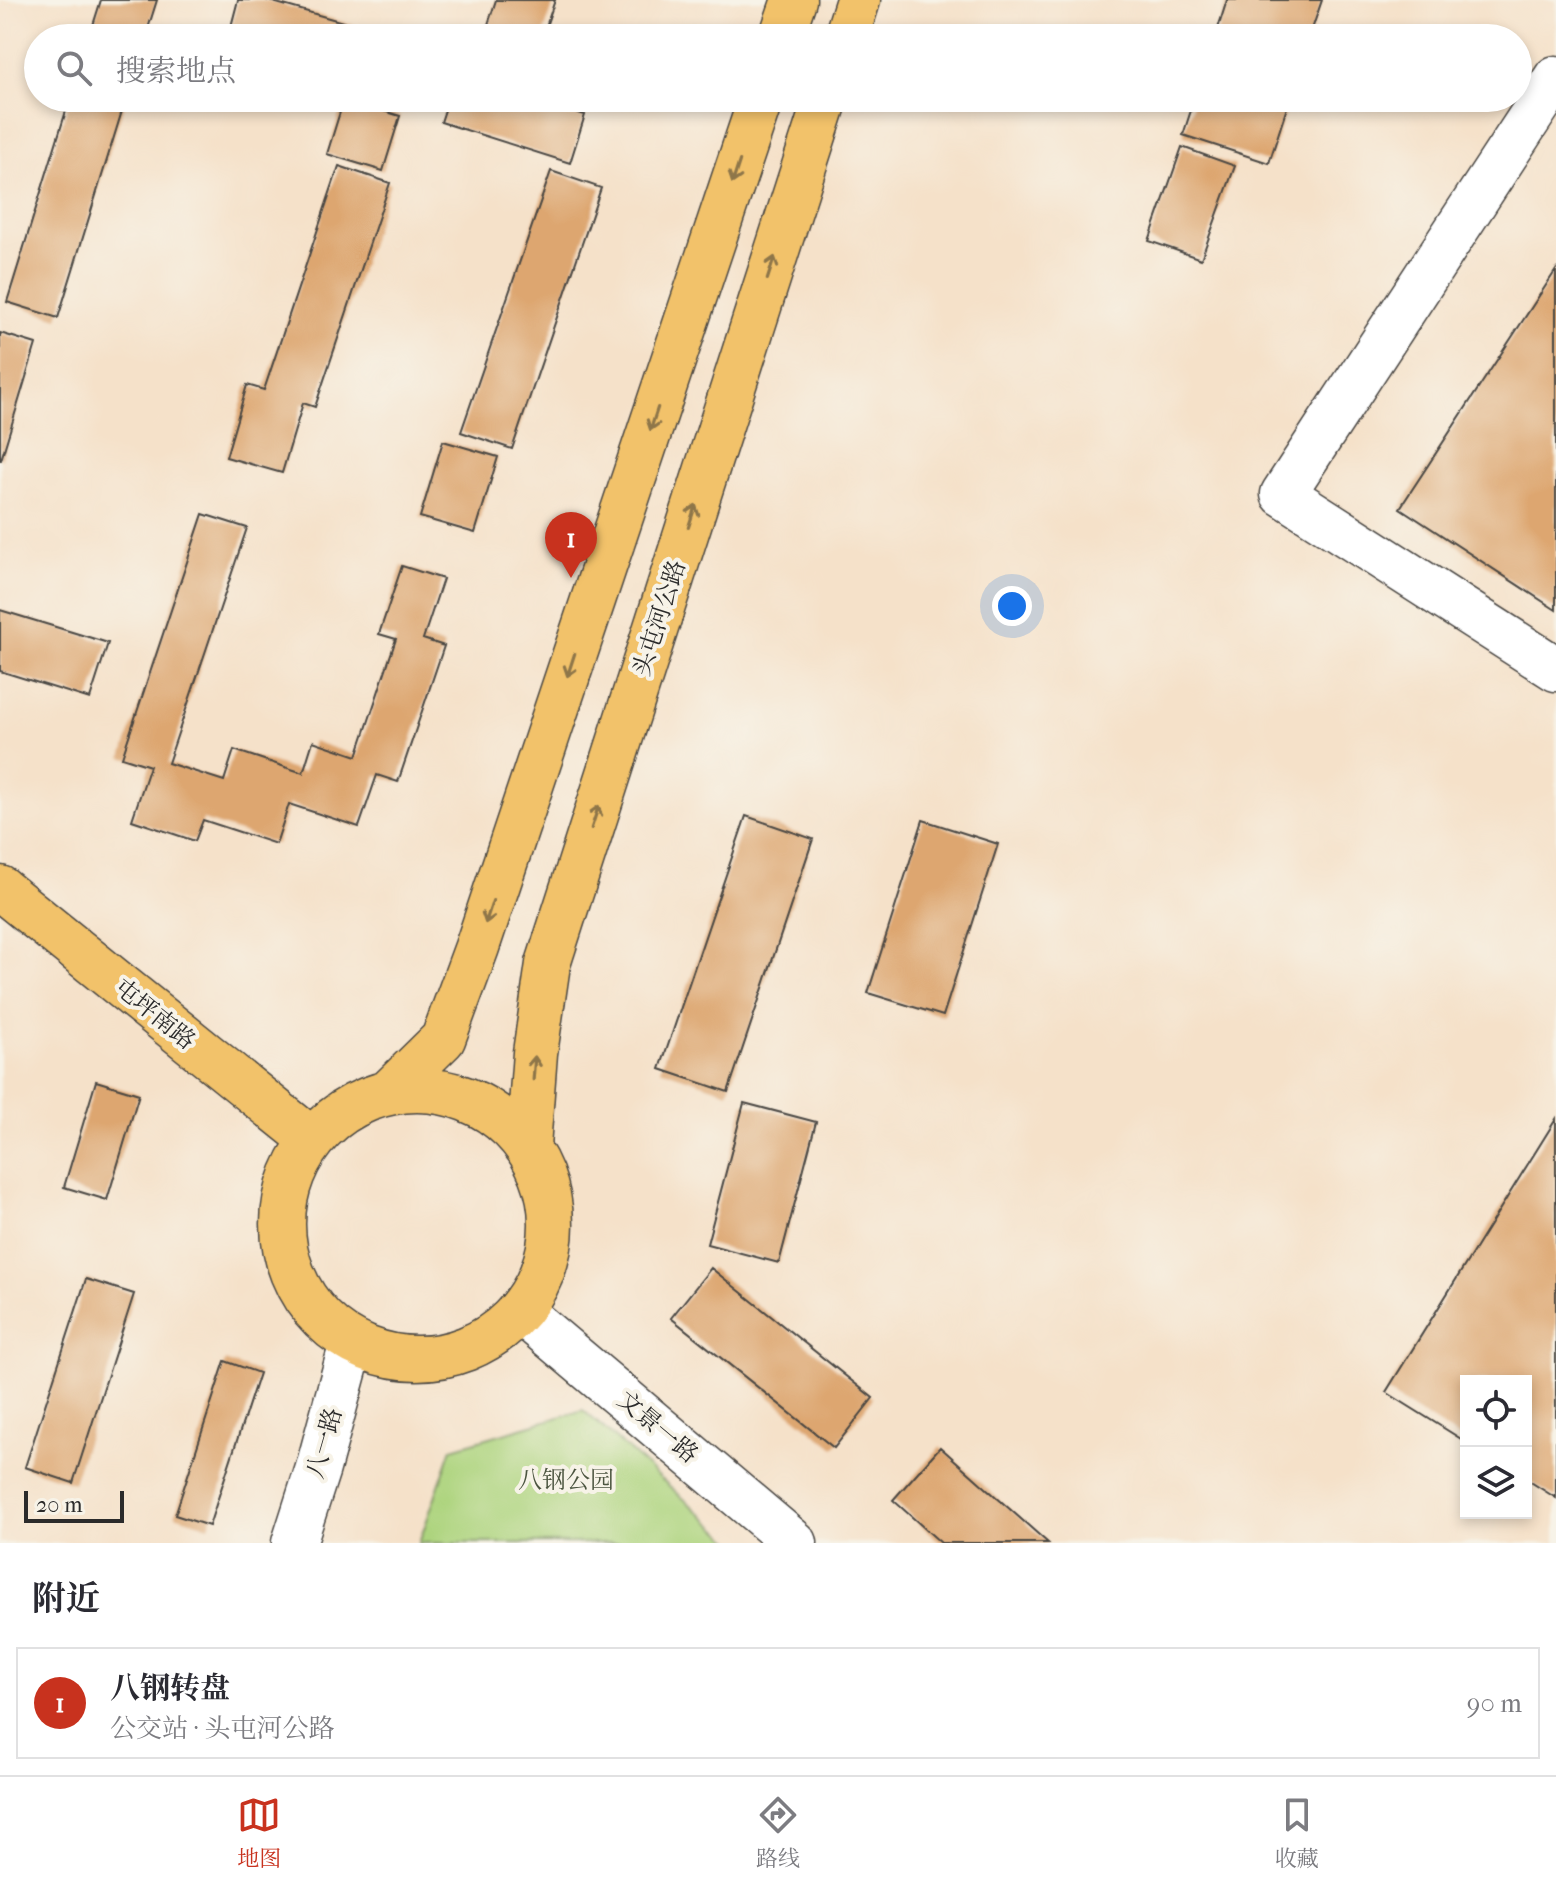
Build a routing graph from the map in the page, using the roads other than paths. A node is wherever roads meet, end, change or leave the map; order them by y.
1 (794, 0) edge
2 (858, 0) edge
3 (786, 24) edge
4 (850, 24) edge
5 (1556, 78) edge
6 (756, 112) edge
7 (822, 112) edge
8 (1556, 669) edge
9 (0, 888) edge
10 (390, 1091) junction
11 (311, 1139) junction
12 (528, 1146) junction
13 (520, 1311) junction
14 (352, 1343) junction
15 (294, 1543) edge
16 (795, 1543) edge

1 - 3 main road
2 - 4 main road
5 - 8 street
6 -> 10 main road
12 -> 7 main road, 头屯河公路
9 - 11 main road, 屯坪南路
10 - 11 main road
10 - 12 main road
11 - 14 main road
12 - 13 main road
13 - 14 main road
13 - 16 street, 文景一路
14 - 15 street, 八一路

